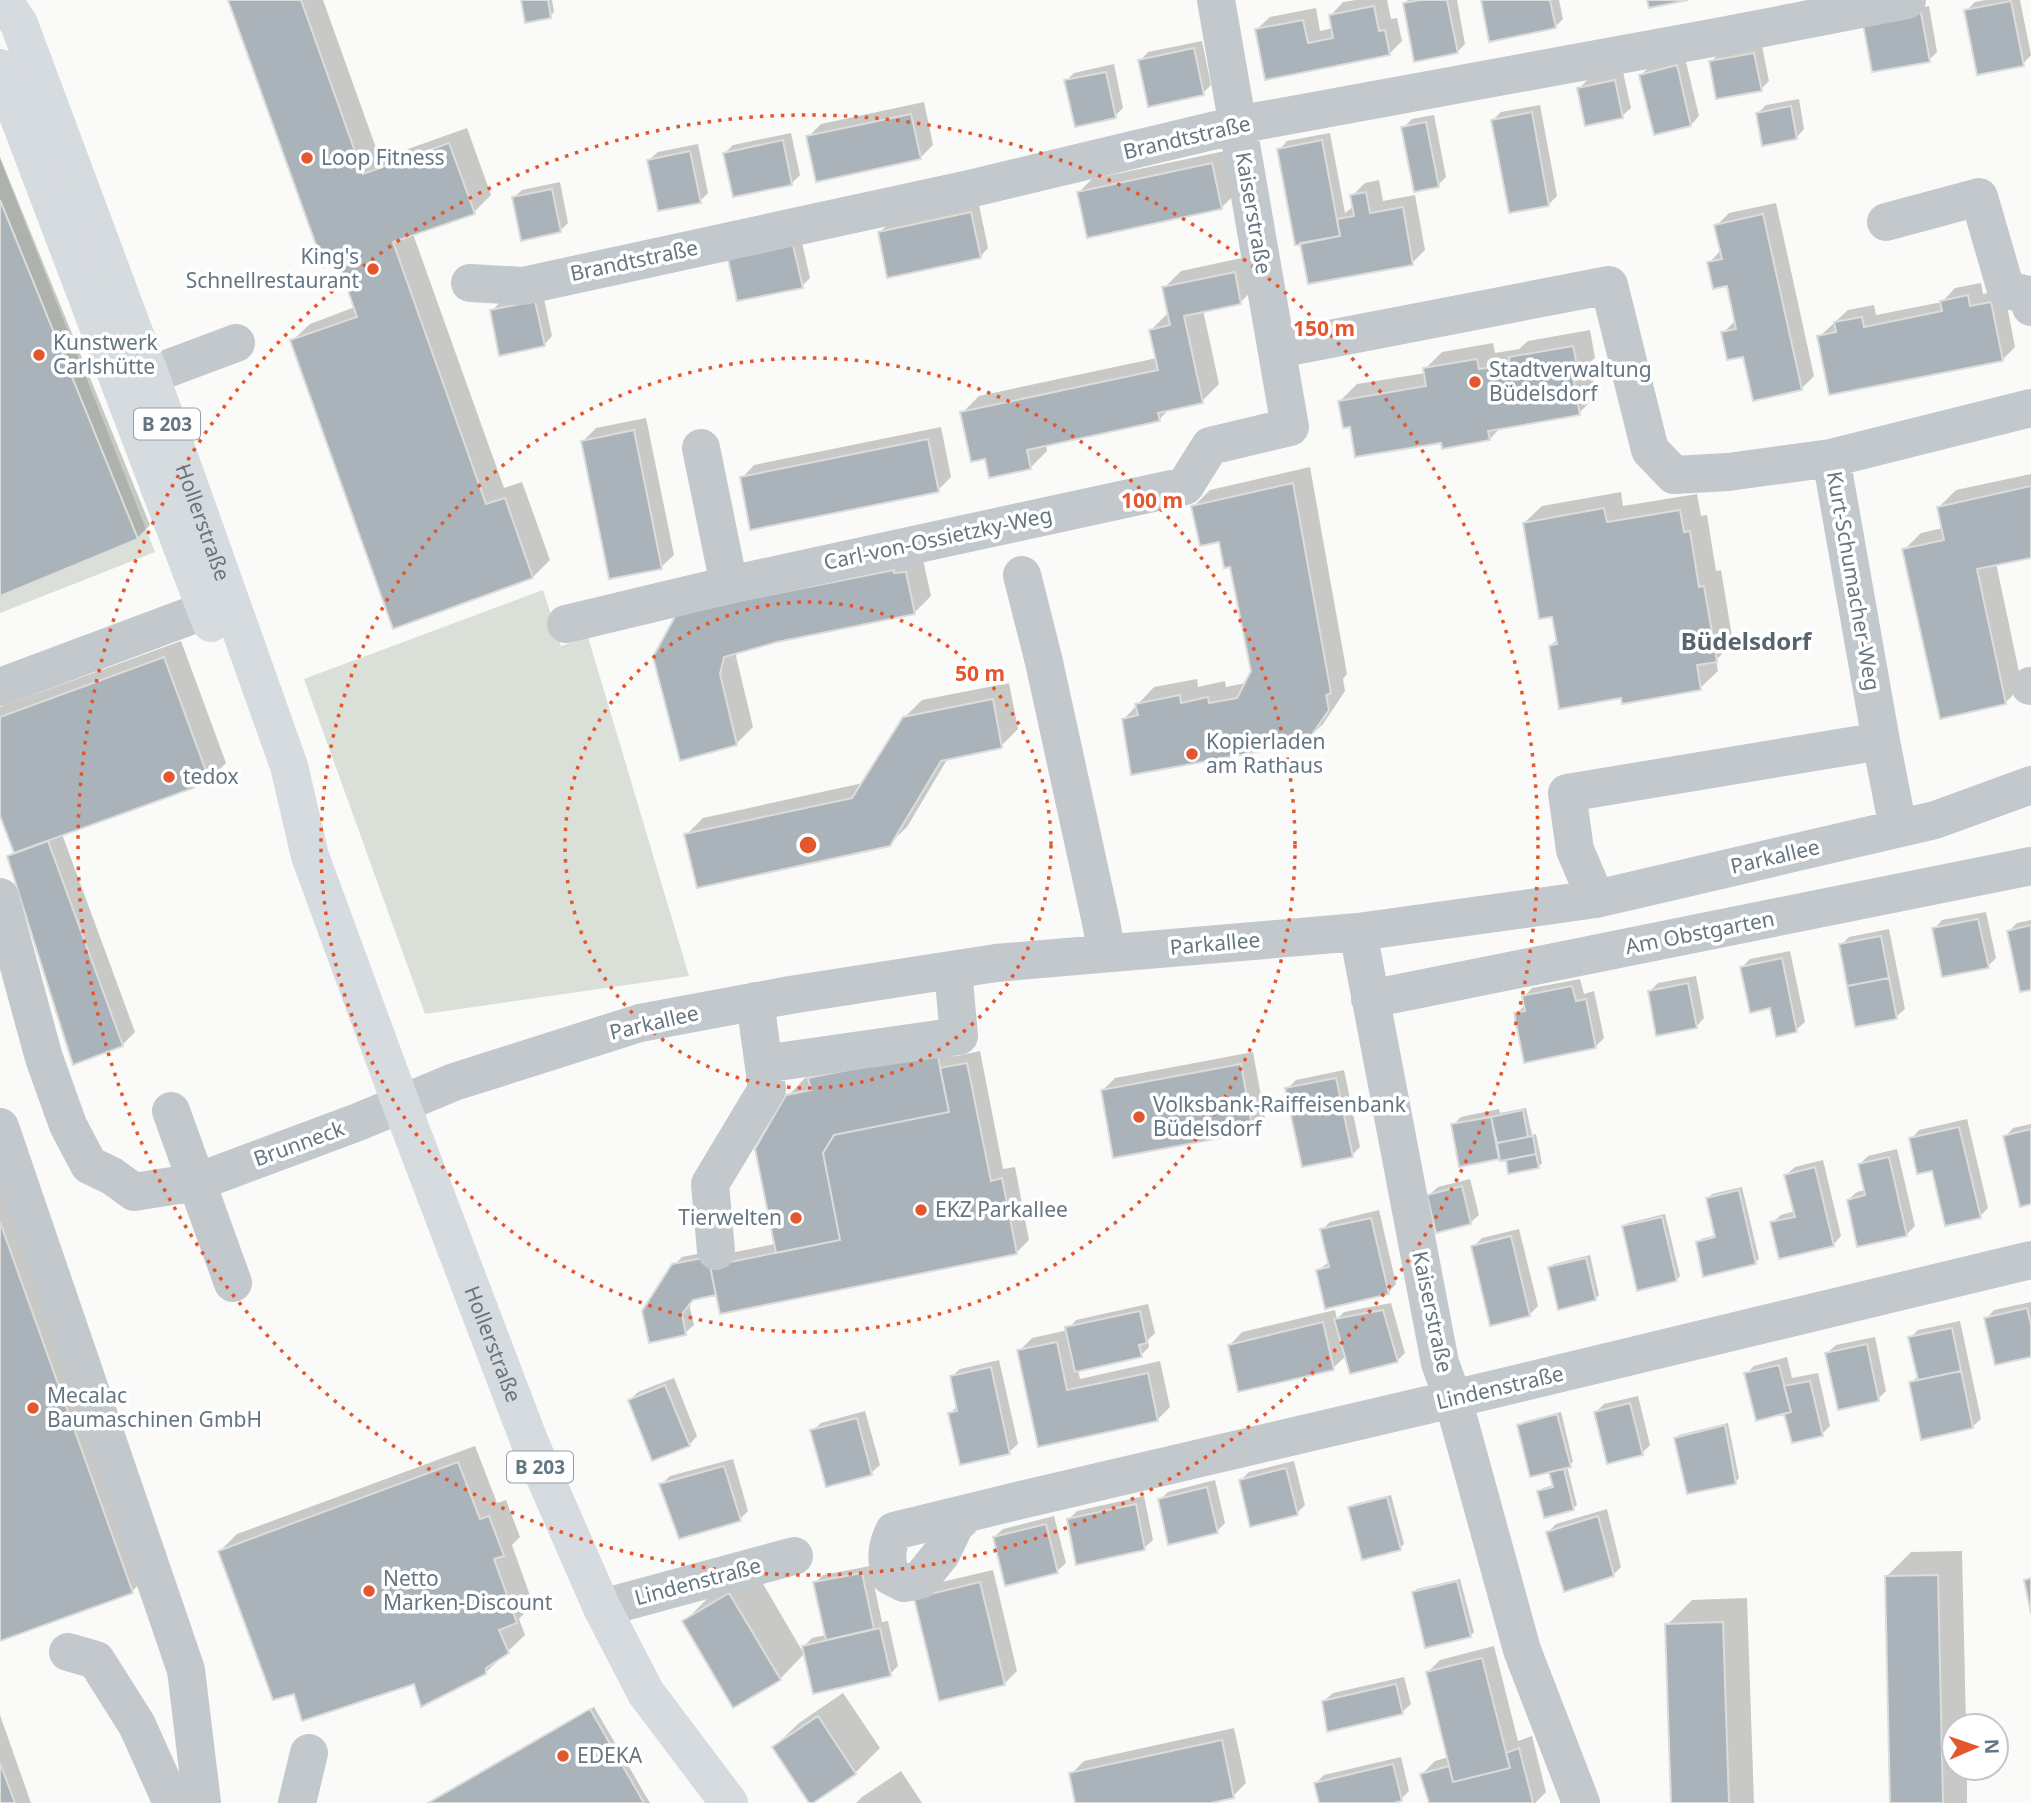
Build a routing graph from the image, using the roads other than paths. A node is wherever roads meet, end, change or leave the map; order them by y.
1 (3, 0) edge
2 (1216, 0) edge
3 (1908, 0) edge
4 (0, 68) edge
5 (1237, 125) junction
6 (1886, 222) dead end
7 (470, 283) dead end
8 (2030, 299) edge
9 (236, 343) dead end
10 (1279, 349) junction
11 (135, 380) junction
12 (2031, 408) edge
13 (1290, 427) joint
14 (701, 448) dead end
15 (1832, 457) junction
16 (1022, 575) dead end
17 (729, 585) junction
18 (206, 610) junction
19 (566, 624) dead end
20 (0, 687) edge
21 (1881, 741) junction
22 (2031, 785) edge
23 (1898, 828) junction
24 (310, 856) junction
25 (2031, 866) edge
26 (0, 897) edge
27 (1596, 899) junction
28 (1358, 932) junction
29 (1105, 953) junction
30 (953, 970) junction
31 (1370, 999) junction
32 (755, 1001) junction
33 (764, 1064) junction
34 (401, 1104) junction
35 (171, 1111) dead end
36 (0, 1127) edge
37 (197, 1182) junction
38 (716, 1251) dead end
39 (2031, 1260) edge
40 (233, 1283) dead end
41 (1453, 1399) junction
42 (968, 1513) dead end
43 (794, 1556) dead end
44 (602, 1608) junction
45 (68, 1652) dead end
46 (309, 1753) dead end
47 (172, 1803) edge
48 (202, 1803) edge
49 (297, 1803) edge
50 (729, 1803) edge
51 (1581, 1803) edge

1 - 11 main road, Hollerstraße / B 203
2 - 5 street, Kaiserstraße
3 - 5 street, Brandtstraße
4 - 11 main road, Hollerstraße / B 203
5 - 7 street, Brandtstraße
5 - 10 street, Kaiserstraße
6 - 8 street
9 - 11 street
10 - 13 street, Kaiserstraße
10 - 15 street
11 - 18 main road, Hollerstraße / B 203
11 - 24 main road, Hollerstraße / B 203
12 - 15 street, Kurt-Schumacher-Weg
13 - 17 street, Carl-von-Ossietzky-Weg
14 - 17 street
15 - 21 street, Kurt-Schumacher-Weg
16 - 29 street
17 - 19 street, Carl-von-Ossietzky-Weg
18 - 20 street
18 - 24 main road, Hollerstraße / B 203
21 - 23 street, Kurt-Schumacher-Weg
21 - 27 street
22 - 23 street, Parkallee
23 - 27 street, Parkallee
24 - 34 main road, Hollerstraße / B 203
25 - 31 street, Am Obstgarten
26 - 37 street, Brunneck
27 - 28 street, Parkallee
28 - 29 street, Parkallee
28 - 31 street, Kaiserstraße
29 - 30 street, Parkallee
30 - 32 street, Parkallee
30 - 33 street
31 - 41 street, Kaiserstraße
32 - 33 street
32 - 34 street, Parkallee
33 - 38 street
34 - 37 street, Brunneck
34 - 44 main road, Hollerstraße / B 203
35 - 37 street
36 - 48 street
37 - 40 street
39 - 41 street, Lindenstraße
41 - 42 street, Lindenstraße
41 - 51 street, Kaiserstraße
43 - 44 street, Lindenstraße
44 - 50 main road, Hollerstraße / B 203
45 - 47 street
46 - 49 street

